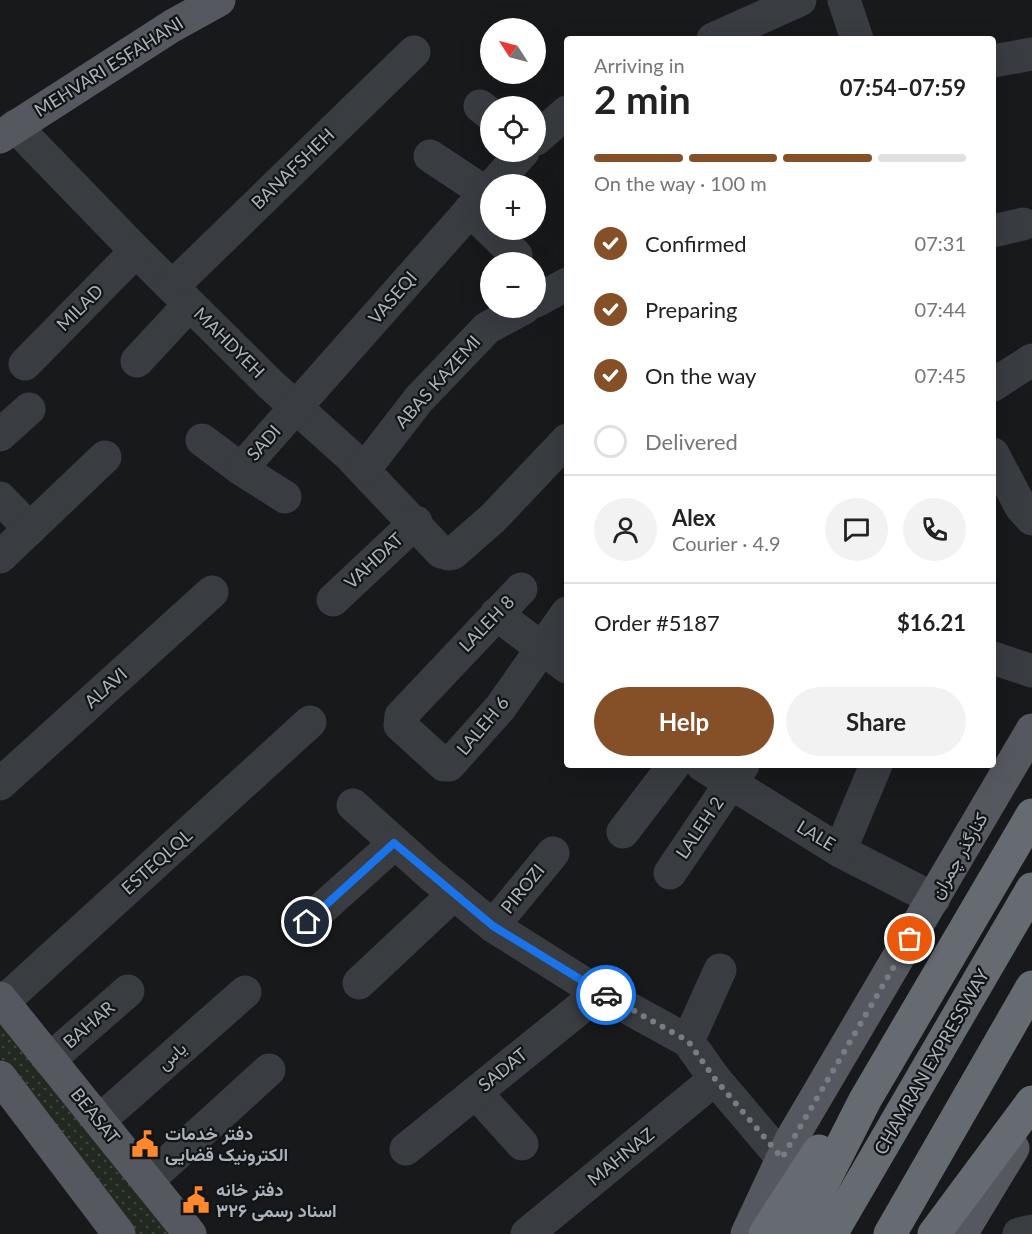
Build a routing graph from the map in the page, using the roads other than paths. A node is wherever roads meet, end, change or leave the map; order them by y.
1 (219, 0) edge
2 (800, 0) edge
3 (844, 0) edge
4 (720, 36) edge
5 (856, 36) edge
6 (414, 51) dead end
7 (1032, 54) edge
8 (996, 60) edge
9 (564, 115) edge
10 (546, 130) edge
11 (8, 131) edge
12 (430, 156) dead end
13 (514, 162) edge
14 (503, 174) edge
15 (480, 191) edge
16 (480, 200) edge
17 (136, 251) junction
18 (564, 286) edge
19 (181, 296) junction
20 (546, 296) edge
21 (506, 318) edge
22 (1032, 360) edge
23 (137, 361) dead end
24 (25, 364) dead end
25 (996, 383) edge
26 (296, 407) junction
27 (29, 409) dead end
28 (0, 435) edge
29 (202, 440) dead end
30 (564, 443) edge
31 (105, 457) dead end
32 (996, 460) edge
33 (241, 470) junction
34 (364, 470) junction
35 (285, 497) dead end
36 (0, 498) edge
37 (1032, 519) edge
38 (416, 522) junction
39 (30, 528) junction
40 (0, 557) edge
41 (521, 590) dead end
42 (212, 592) dead end
43 (333, 600) dead end
44 (496, 614) junction
45 (564, 624) edge
46 (454, 658) joint
47 (555, 658) edge
48 (996, 659) edge
49 (1032, 671) edge
50 (310, 722) dead end
51 (1032, 730) edge
52 (672, 768) edge
53 (714, 768) edge
54 (875, 768) edge
55 (737, 774) edge
56 (0, 784) edge
57 (353, 805) dead end
58 (1032, 815) edge
59 (623, 832) dead end
60 (394, 843) junction
61 (840, 851) junction
62 (553, 853) dead end
63 (670, 873) dead end
64 (1032, 889) edge
65 (454, 894) junction
66 (934, 899) junction
67 (976, 911) junction
68 (307, 922) dead end
69 (493, 926) junction
70 (720, 970) dead end
71 (359, 983) dead end
72 (1032, 987) edge
73 (128, 991) dead end
74 (245, 992) dead end
75 (600, 992) junction
76 (2, 1000) edge
77 (1032, 1008) edge
78 (688, 1041) junction
79 (50, 1060) junction
80 (269, 1070) dead end
81 (0, 1077) edge
82 (715, 1079) junction
83 (476, 1093) junction
84 (1032, 1102) edge
85 (965, 1103) junction
86 (1032, 1119) edge
87 (99, 1121) junction
88 (522, 1144) dead end
89 (406, 1149) dead end
90 (782, 1158) junction
91 (147, 1181) junction
92 (1032, 1231) edge
93 (119, 1234) edge
94 (190, 1234) edge
95 (527, 1234) edge
96 (747, 1234) edge
97 (765, 1234) edge
98 (797, 1234) edge
99 (831, 1234) edge
100 (890, 1234) edge
101 (934, 1234) edge
102 (961, 1234) edge
103 (1019, 1234) edge

1 - 11 main road, MEHVARI ESFAHANI
2 - 4 street
3 - 5 street
6 - 19 street, BANAFSHEH
7 - 8 street
9 - 10 street
11 - 17 street, MAHDYEH
12 - 15 street
13 - 14 street, VASEQI
16 - 26 street, VASEQI
17 - 19 street, MAHDYEH
17 - 24 street, MILAD
18 - 20 street
19 - 23 street, BANAFSHEH
19 - 26 street, MAHDYEH
21 - 34 street, ABAS KAZEMI
22 - 25 street
26 - 33 street, SADI
26 - 34 street, MAHDYEH
27 - 28 street
29 - 33 street, SADI
30 - 38 street, MAHDYEH
31 - 39 street
32 - 37 street
33 - 35 street
34 - 38 street, MAHDYEH
36 - 39 street
38 - 43 street, VAHDAT
39 - 40 street
41 - 44 street, LALEH 8
42 - 56 street, ALAVI
44 - 46 street, LALEH 8
44 - 47 street
45 - 47 street
46 - 47 street, LALEH 6
48 - 49 street
50 - 76 street, ESTEQLQL
51 - 66 main road, کنارگذر چمران
52 - 59 street
53 - 55 street, LALE
54 - 61 street
55 - 61 street, LALE
55 - 63 street, LALEH 2
57 - 60 street
58 - 67 highway
60 - 65 street
60 - 68 street
61 - 66 street, LALE
62 - 69 street, PIROZI
64 - 99 highway, CHAMRAN EXPRESSWAY
65 - 69 street
65 - 71 street
66 - 90 main road, کنارگذر چمران
67 - 97 highway
67 - 98 highway
69 - 75 street
70 - 78 street
72 - 85 highway
73 - 79 street, BAHAR
74 - 87 street, یاس
75 - 78 street
75 - 83 street, SADAT
76 - 79 main road, BEASAT
77 - 85 highway
78 - 82 street
79 - 87 main road, BEASAT
80 - 91 street
81 - 93 main road
82 - 90 street
82 - 95 street, MAHNAZ
83 - 88 street
83 - 89 street, SADAT
84 - 101 highway
85 - 100 highway
86 - 102 main road
87 - 91 main road, BEASAT
90 - 96 main road, کنارگذر چمران
91 - 94 main road, BEASAT
92 - 103 street

